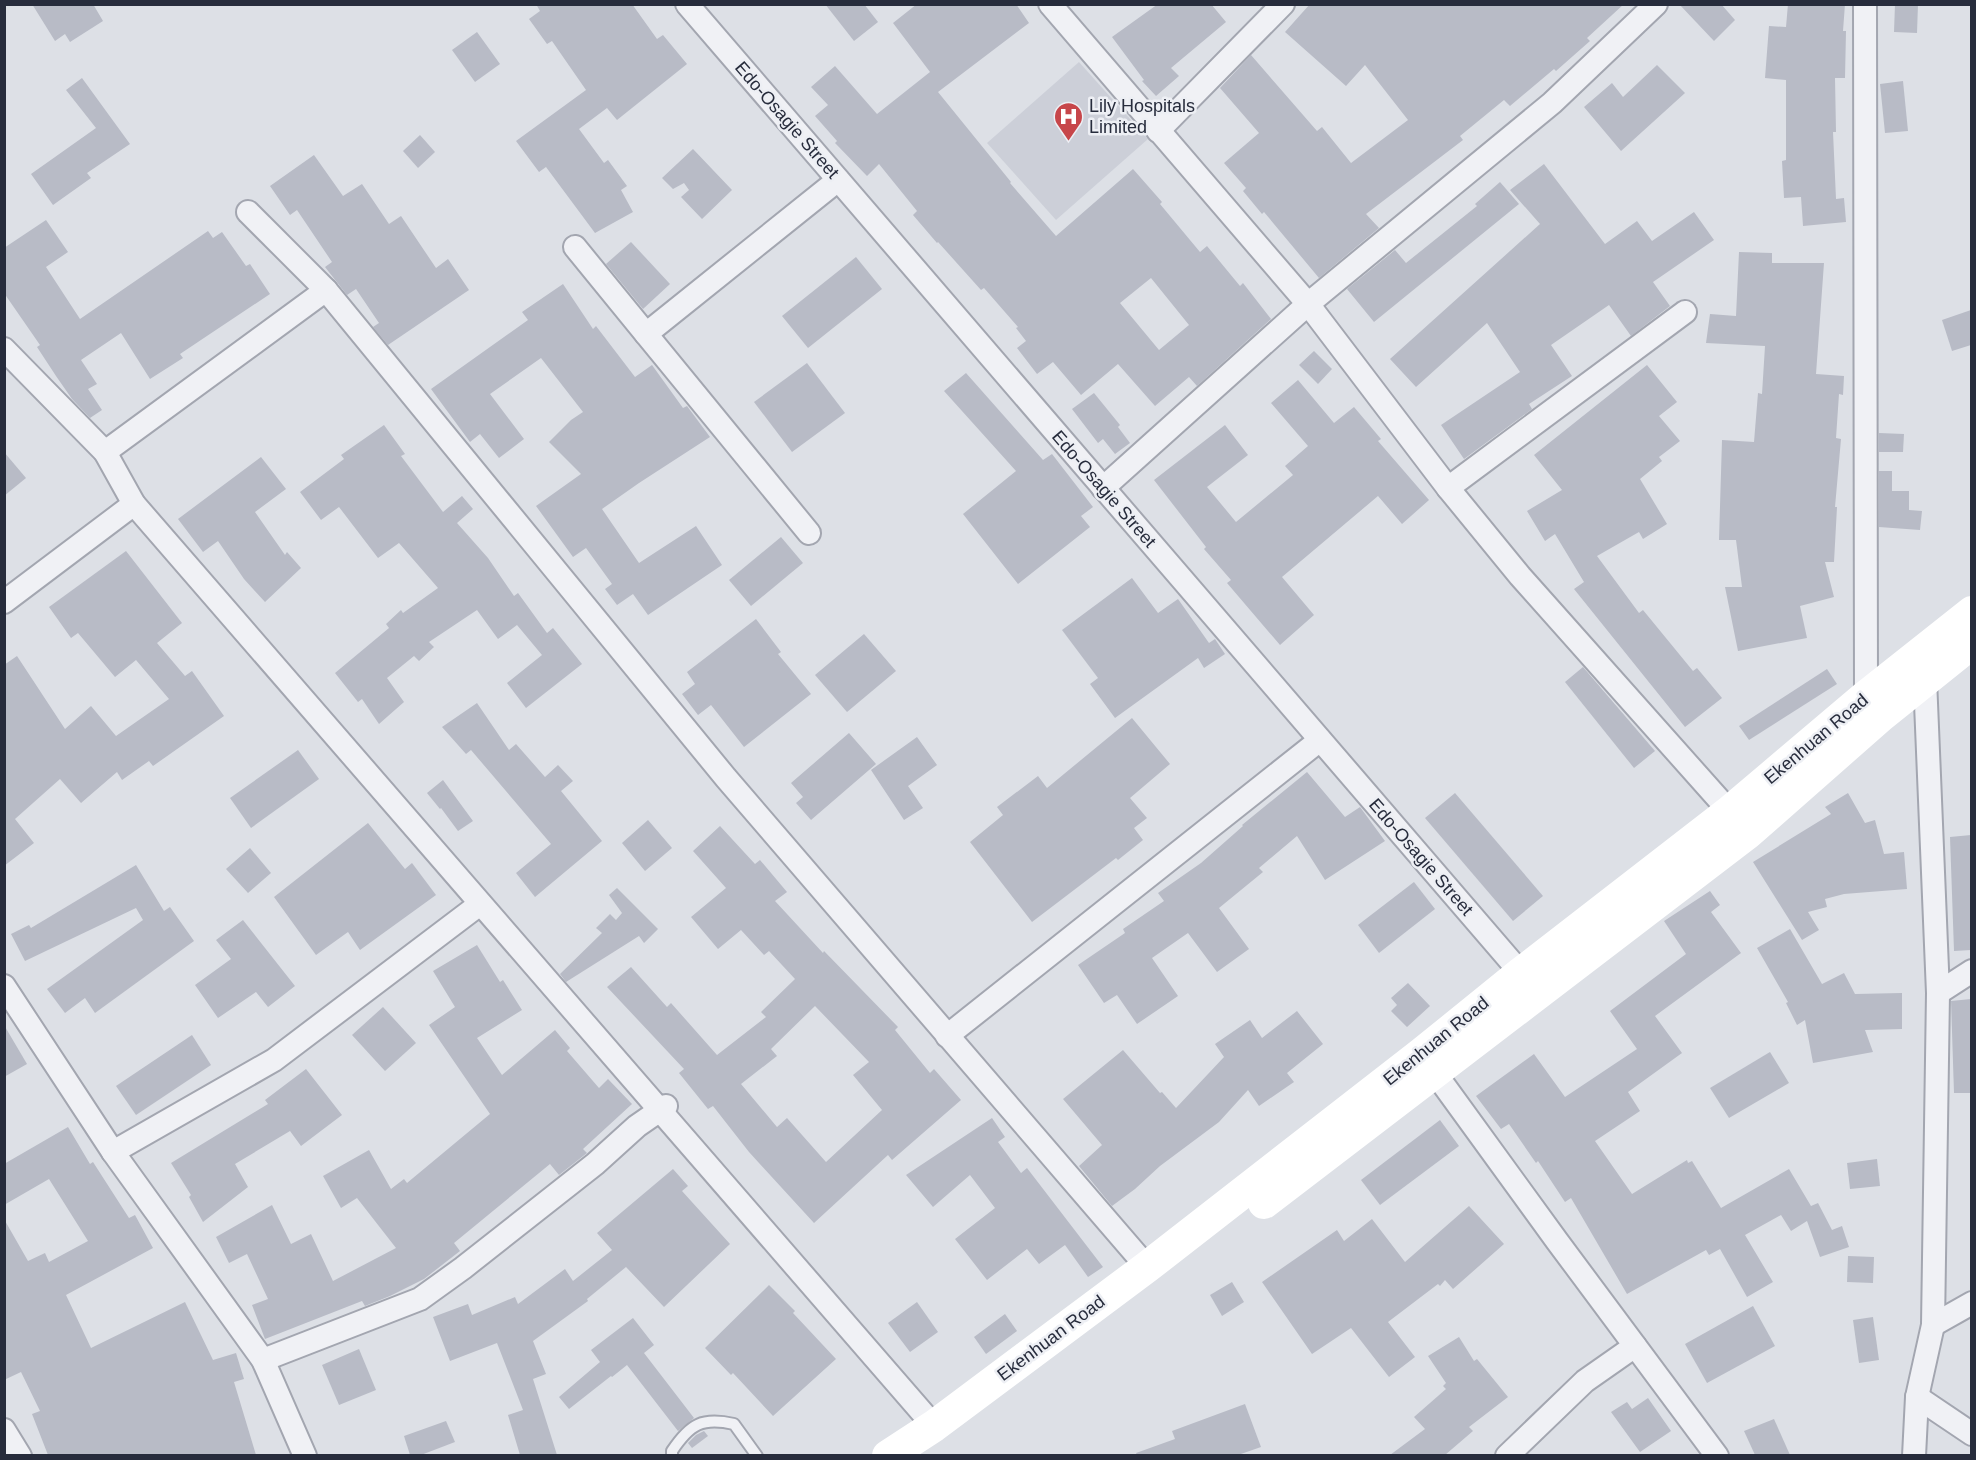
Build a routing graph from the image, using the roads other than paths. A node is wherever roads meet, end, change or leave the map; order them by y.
1 (687, 4) edge
2 (1050, 4) edge
3 (1282, 4) edge
4 (1656, 4) edge
5 (1864, 4) edge
6 (1158, 131) junction
7 (838, 180) junction
8 (248, 212) dead end
9 (575, 247) dead end
10 (326, 290) junction
11 (1308, 304) junction
12 (1685, 312) dead end
13 (646, 334) junction
14 (4, 349) edge
15 (105, 452) junction
16 (1103, 488) junction
17 (1448, 488) junction
18 (134, 504) junction
19 (809, 533) dead end
20 (4, 602) edge
21 (1971, 612) edge
22 (1971, 643) edge
23 (1926, 679) junction
24 (1866, 696) junction
25 (1320, 740) junction
26 (1739, 823) junction
27 (480, 904) junction
28 (1971, 971) edge
29 (1521, 973) junction
30 (4, 986) edge
31 (1938, 993) junction
32 (947, 1036) junction
33 (1435, 1073) junction
34 (666, 1106) dead end
35 (113, 1152) junction
36 (1147, 1267) junction
37 (1971, 1303) edge
38 (1933, 1325) junction
39 (1635, 1346) junction
40 (263, 1360) junction
41 (1917, 1397) junction
42 (934, 1425) junction
43 (4, 1430) edge
44 (1971, 1434) edge
45 (20, 1455) edge
46 (305, 1455) edge
47 (672, 1455) edge
48 (757, 1455) edge
49 (888, 1455) edge
50 (924, 1455) edge
51 (1507, 1455) edge
52 (1717, 1455) edge
53 (1914, 1455) edge

1 - 7 street, Edo-Osagie Street
2 - 6 street
3 - 6 street
4 - 11 street
5 - 24 street
6 - 11 street
7 - 13 street
7 - 16 street, Edo-Osagie Street
8 - 10 street
9 - 13 street
10 - 15 street
10 - 32 street
11 - 16 street
11 - 17 street
12 - 17 street
13 - 19 street
14 - 15 street
15 - 18 street
16 - 25 street, Edo-Osagie Street
17 - 26 street
18 - 20 street
18 - 27 street
21 - 24 main road, Ekenhuan Road
22 - 23 main road, Ekenhuan Road
23 - 26 main road, Ekenhuan Road
23 - 31 street
24 - 26 main road, Ekenhuan Road
25 - 29 street, Edo-Osagie Street
25 - 32 street
26 - 29 main road, Ekenhuan Road
26 - 33 main road, Ekenhuan Road
27 - 35 street
27 - 42 street
28 - 31 street
29 - 36 main road, Ekenhuan Road
30 - 35 street
31 - 38 street
32 - 36 street
33 - 39 street
33 - 50 main road, Ekenhuan Road
34 - 40 street
35 - 40 street
36 - 42 main road, Ekenhuan Road
37 - 38 street
38 - 41 street
39 - 51 street
39 - 52 street
40 - 46 street
41 - 44 street
41 - 53 street
42 - 49 main road, Ekenhuan Road
43 - 45 street
47 - 48 lane

